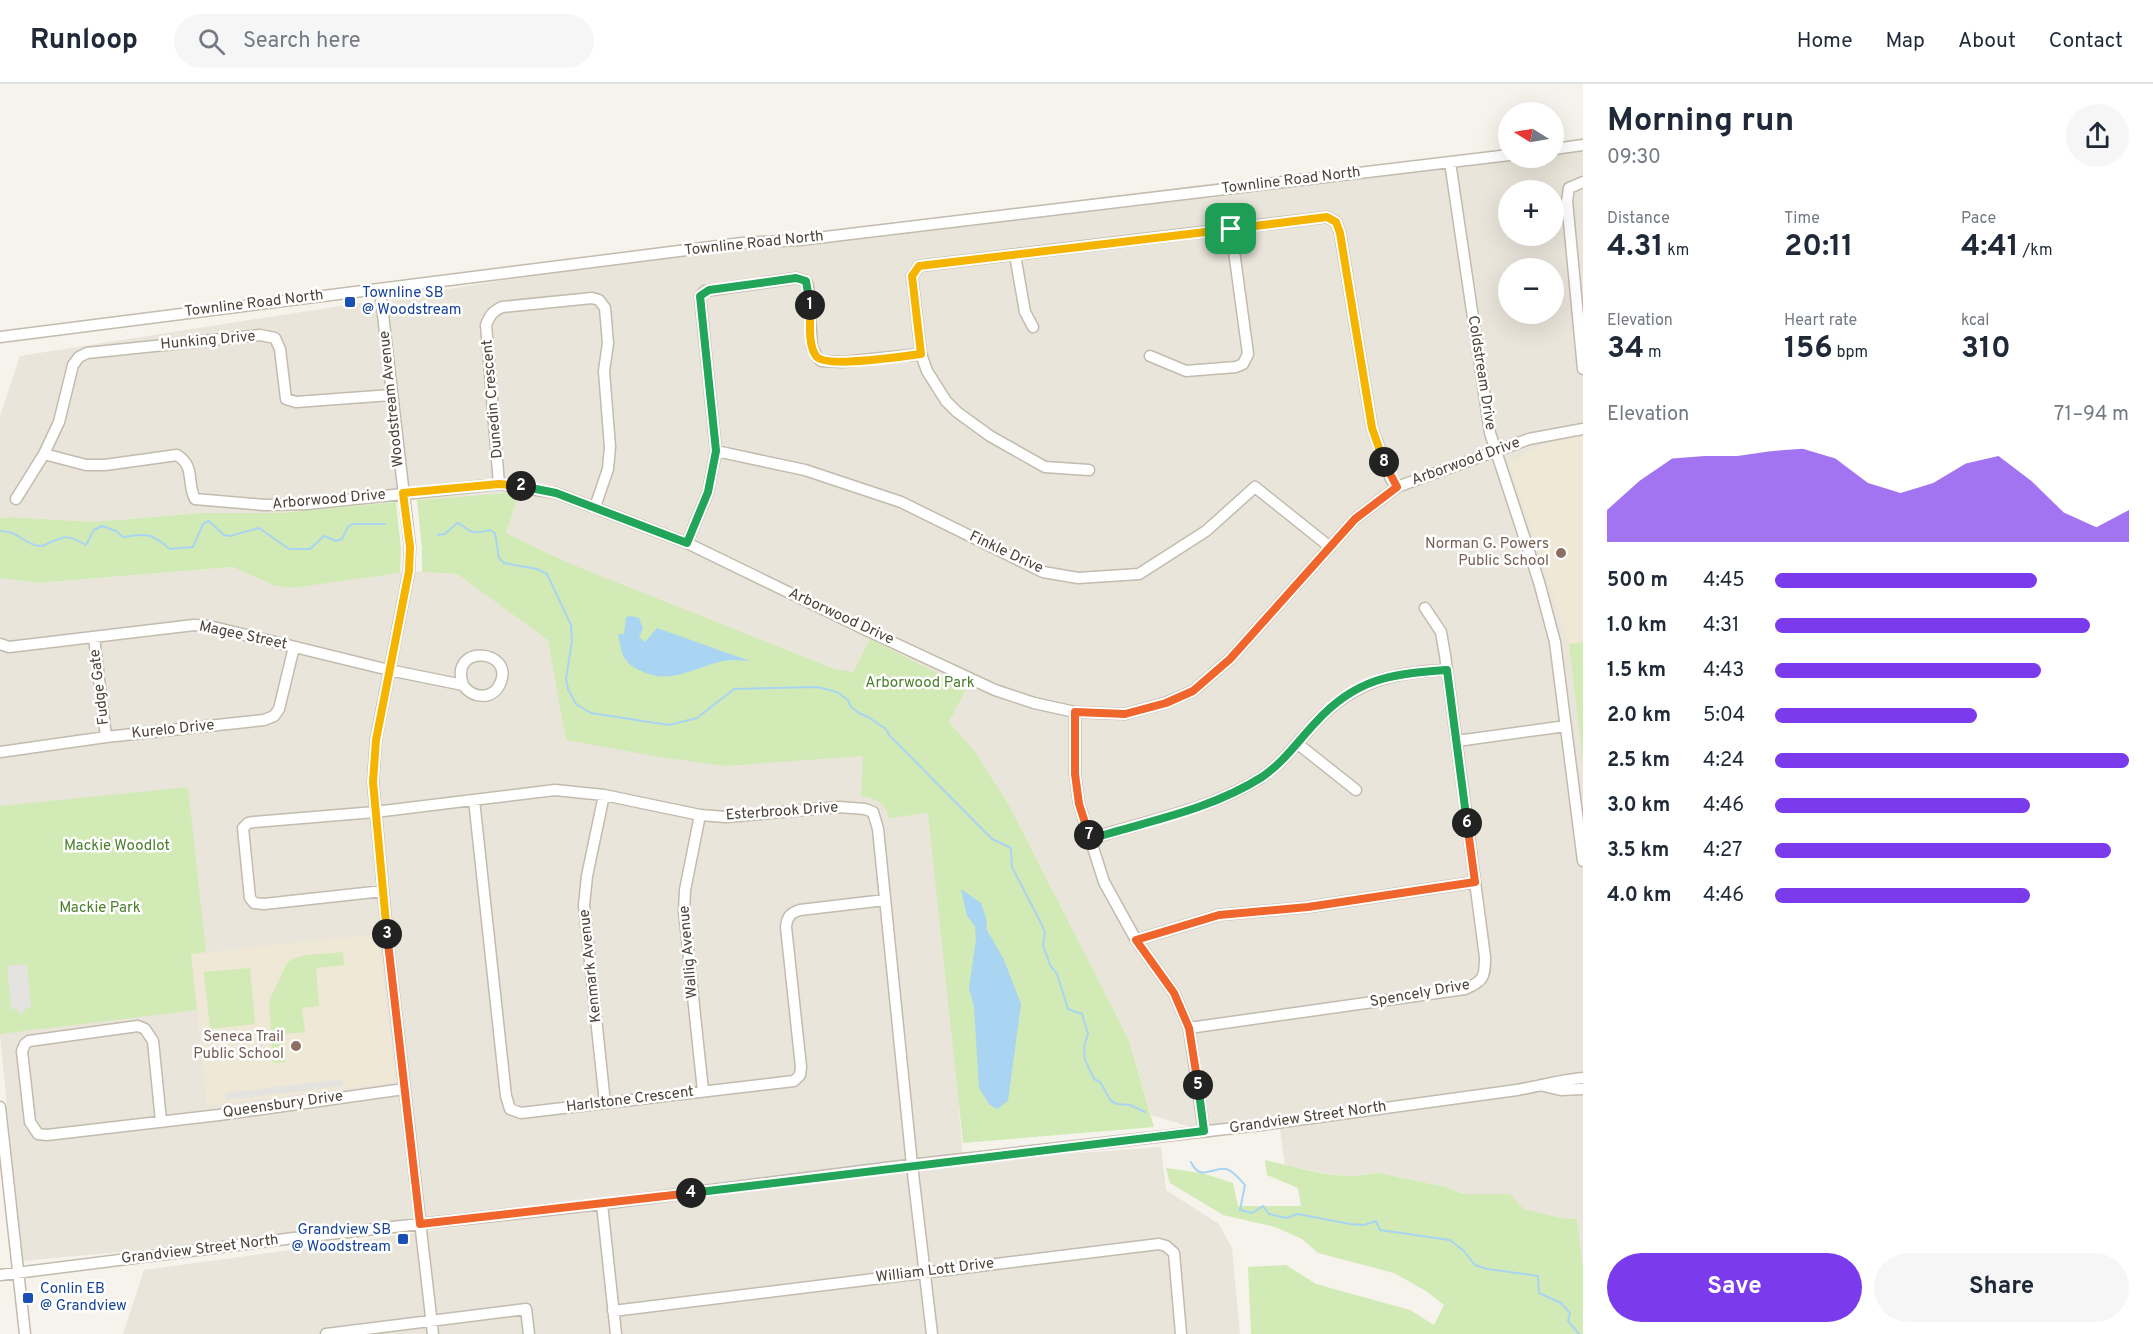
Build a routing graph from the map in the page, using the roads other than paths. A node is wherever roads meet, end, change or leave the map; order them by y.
1 (1583, 146) edge
2 (1564, 148) edge
3 (1498, 156) edge
4 (1450, 162) junction
5 (1583, 182) edge
6 (1231, 229) junction
7 (1016, 255) junction
8 (380, 289) junction
9 (1033, 327) dead end
10 (0, 337) edge
11 (921, 354) junction
12 (1150, 356) dead end
13 (1583, 369) edge
14 (391, 394) junction
15 (1583, 429) edge
16 (1495, 450) junction
17 (716, 451) junction
18 (44, 454) junction
19 (1089, 470) dead end
20 (499, 484) junction
21 (1397, 487) junction
22 (403, 493) junction
23 (16, 499) dead end
24 (595, 507) junction
25 (687, 543) junction
26 (1330, 547) junction
27 (1425, 608) dead end
28 (94, 637) junction
29 (0, 644) edge
30 (294, 647) junction
31 (389, 670) junction
32 (1447, 670) junction
33 (463, 685) dead end
34 (1075, 712) junction
35 (1566, 726) junction
36 (106, 737) junction
37 (1457, 741) junction
38 (1298, 744) junction
39 (0, 752) edge
40 (1356, 790) dead end
41 (604, 795) junction
42 (474, 800) junction
43 (375, 812) junction
44 (700, 815) junction
45 (1090, 839) junction
46 (1583, 861) edge
47 (1475, 882) junction
48 (383, 891) junction
49 (885, 900) junction
50 (1136, 940) junction
51 (1189, 1028) junction
52 (1583, 1078) edge
53 (1544, 1086) junction
54 (404, 1089) junction
55 (1583, 1089) edge
56 (703, 1091) junction
57 (605, 1103) junction
58 (0, 1107) edge
59 (161, 1121) junction
60 (1204, 1131) junction
61 (912, 1165) junction
62 (602, 1204) junction
63 (420, 1224) junction
64 (925, 1272) junction
65 (19, 1273) junction
66 (0, 1275) edge
67 (613, 1311) junction
68 (431, 1321) junction
69 (25, 1334) edge
70 (326, 1334) edge
71 (433, 1334) edge
72 (529, 1334) edge
73 (616, 1334) edge
74 (932, 1334) edge
75 (1181, 1334) edge

1 - 2 street
3 - 4 street, Townline Road North
4 - 8 street, Townline Road North
4 - 16 street, Coldstream Drive
5 - 13 street
6 - 7 street
6 - 12 street
6 - 21 street
7 - 9 street
7 - 11 street
8 - 10 street, Townline Road North
8 - 14 street, Woodstream Avenue
11 - 17 street
11 - 19 street
14 - 18 street, Hunking Drive
14 - 22 street, Woodstream Avenue
15 - 16 street, Arborwood Drive
16 - 21 street, Arborwood Drive
16 - 35 street, Coldstream Drive
17 - 25 street
17 - 26 street, Finkle Drive
18 - 22 street, Arborwood Drive
18 - 23 street
20 - 22 street, Arborwood Drive
20 - 24 street, Arborwood Drive
20 - 24 street, Dunedin Crescent
21 - 26 street, Arborwood Drive
22 - 31 street, Woodstream Avenue
24 - 25 street, Arborwood Drive
25 - 34 street, Arborwood Drive
26 - 34 street, Arborwood Drive
27 - 32 street, Spencely Drive
28 - 29 street, Magee Street
28 - 30 street, Magee Street
28 - 36 street, Fudge Gate
30 - 31 street, Magee Street
30 - 36 street, Kurelo Drive
31 - 33 street, Magee Street
31 - 43 street, Woodstream Avenue
32 - 37 street, Spencely Drive
32 - 38 street
34 - 45 street
35 - 37 street
35 - 46 street, Coldstream Drive
36 - 39 street, Kurelo Drive
37 - 47 street, Spencely Drive
38 - 40 street
38 - 45 street
41 - 42 street, Esterbrook Drive
41 - 44 street, Esterbrook Drive
41 - 57 street, Kenmark Avenue
42 - 43 street, Esterbrook Drive
42 - 57 street, Harlstone Crescent
43 - 48 street, Woodstream Avenue
43 - 48 street, Esterbrook Drive
44 - 49 street, Esterbrook Drive
44 - 56 street, Wallig Avenue
45 - 50 street
47 - 50 street
47 - 51 street, Spencely Drive
48 - 54 street, Woodstream Avenue
49 - 56 street, Harlstone Crescent
49 - 61 street, Esterbrook Drive
50 - 51 street
51 - 60 street
52 - 53 street, Grandview Street North
53 - 55 street, Grandview Street North
53 - 60 street, Grandview Street North
54 - 59 street, Queensbury Drive
54 - 63 street, Woodstream Avenue
56 - 57 street, Harlstone Crescent
58 - 65 street
59 - 59 street, Queensbury Drive
60 - 61 street, Grandview Street North
61 - 62 street, Grandview Street North
61 - 64 street, Esterbrook Drive
62 - 63 street, Grandview Street North
62 - 67 street
63 - 65 street, Grandview Street North
63 - 68 street, Woodstream Avenue
64 - 67 street, William Lott Drive
64 - 74 street, Esterbrook Drive
64 - 75 street, William Lott Drive
65 - 66 street, Grandview Street North
65 - 69 street
67 - 73 street
68 - 70 street
68 - 71 street, Woodstream Avenue
68 - 72 street

